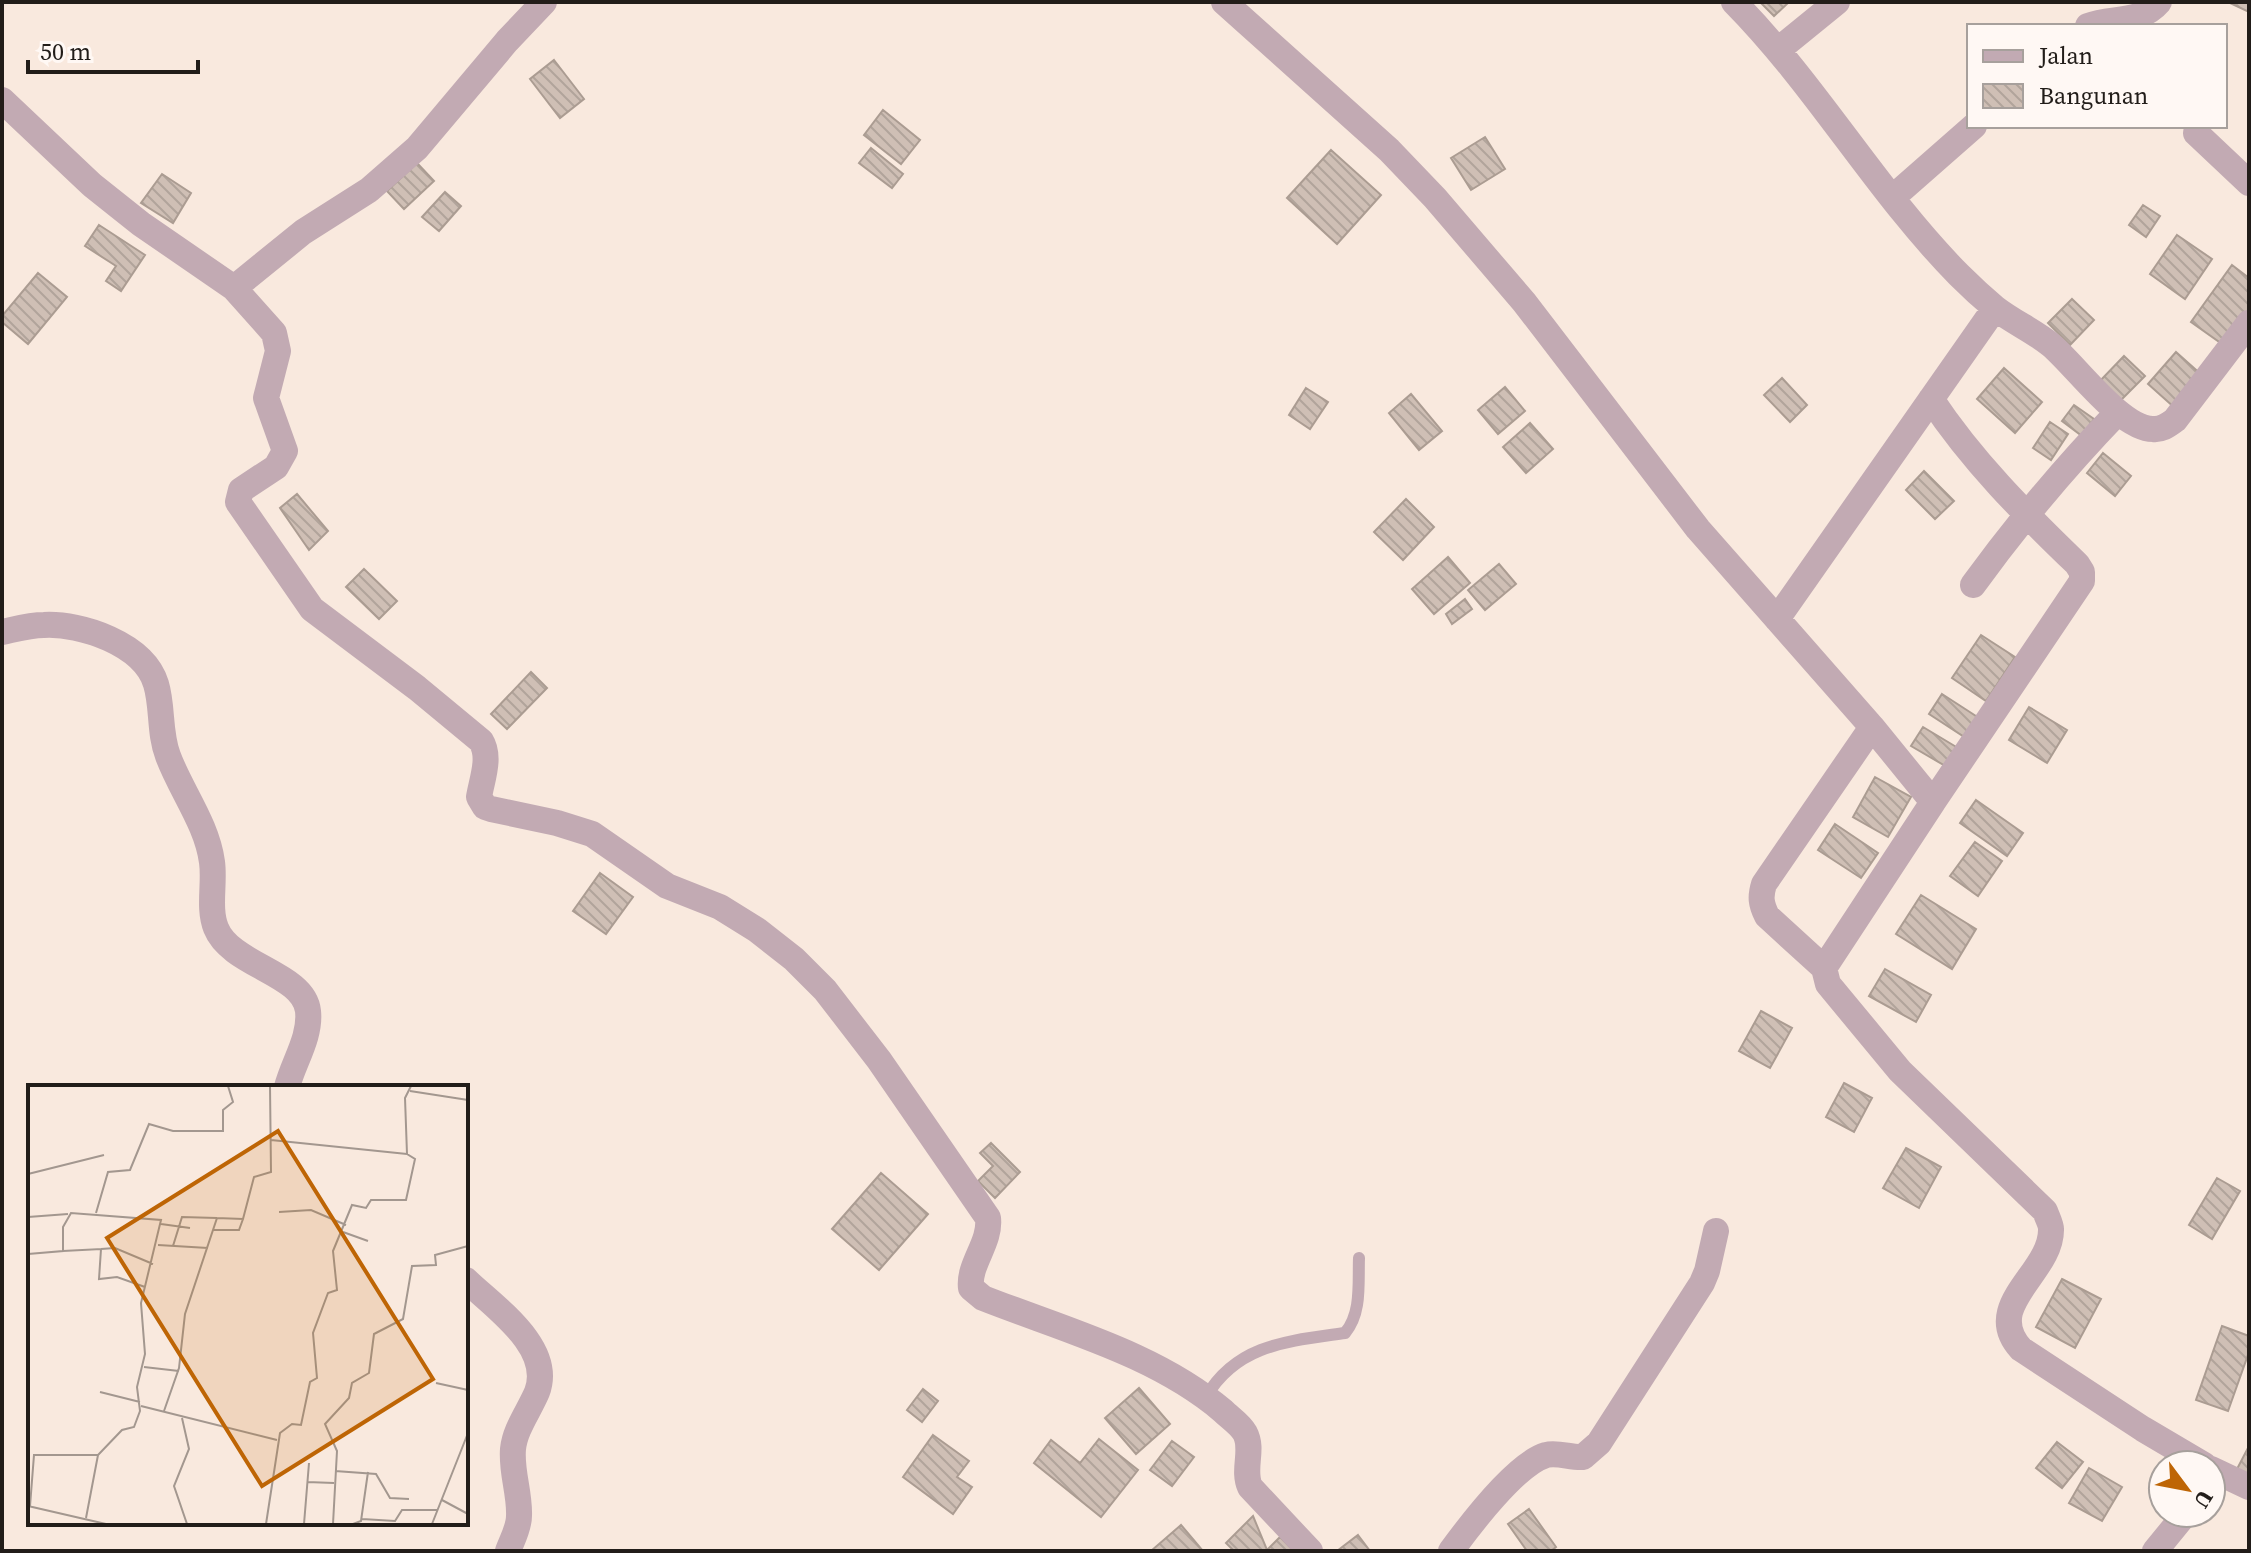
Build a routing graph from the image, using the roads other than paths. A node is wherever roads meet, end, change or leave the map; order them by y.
1 (544, 2) edge
2 (1224, 2) edge
3 (1734, 2) edge
4 (1837, 2) edge
5 (2159, 2) edge
6 (2093, 24) edge
7 (1778, 50) junction
8 (2, 100) edge
9 (1972, 128) edge
10 (2196, 133) dead end
11 (2249, 183) edge
12 (1892, 198) junction
13 (234, 288) junction
14 (1995, 308) junction
15 (2249, 323) edge
16 (1931, 399) junction
17 (2118, 412) junction
18 (2025, 514) junction
19 (1973, 585) dead end
20 (1777, 619) junction
21 (2, 632) edge
22 (1872, 727) junction
23 (1933, 802) junction
24 (1824, 968) junction
25 (288, 1085) edge
26 (1716, 1231) dead end
27 (1359, 1258) dead end
28 (468, 1282) edge
29 (1206, 1397) junction
30 (2175, 1449) edge
31 (2227, 1478) edge
32 (2249, 1487) edge
33 (2173, 1529) edge
34 (508, 1551) edge
35 (1310, 1551) edge
36 (1451, 1551) edge
37 (2155, 1551) edge

1 - 13 street
2 - 20 street
3 - 7 street
4 - 7 street
5 - 6 street
7 - 12 street
8 - 13 street
9 - 12 street
10 - 11 street
12 - 14 street
13 - 29 street
14 - 16 street
14 - 17 street
15 - 17 street
16 - 18 street
16 - 20 street
17 - 18 street
18 - 19 street
18 - 23 street
20 - 22 street
21 - 25 street
22 - 23 street
22 - 24 street
23 - 24 street
24 - 30 street
26 - 36 street
27 - 29 lane
28 - 34 street
29 - 35 street
31 - 32 street
33 - 37 street

